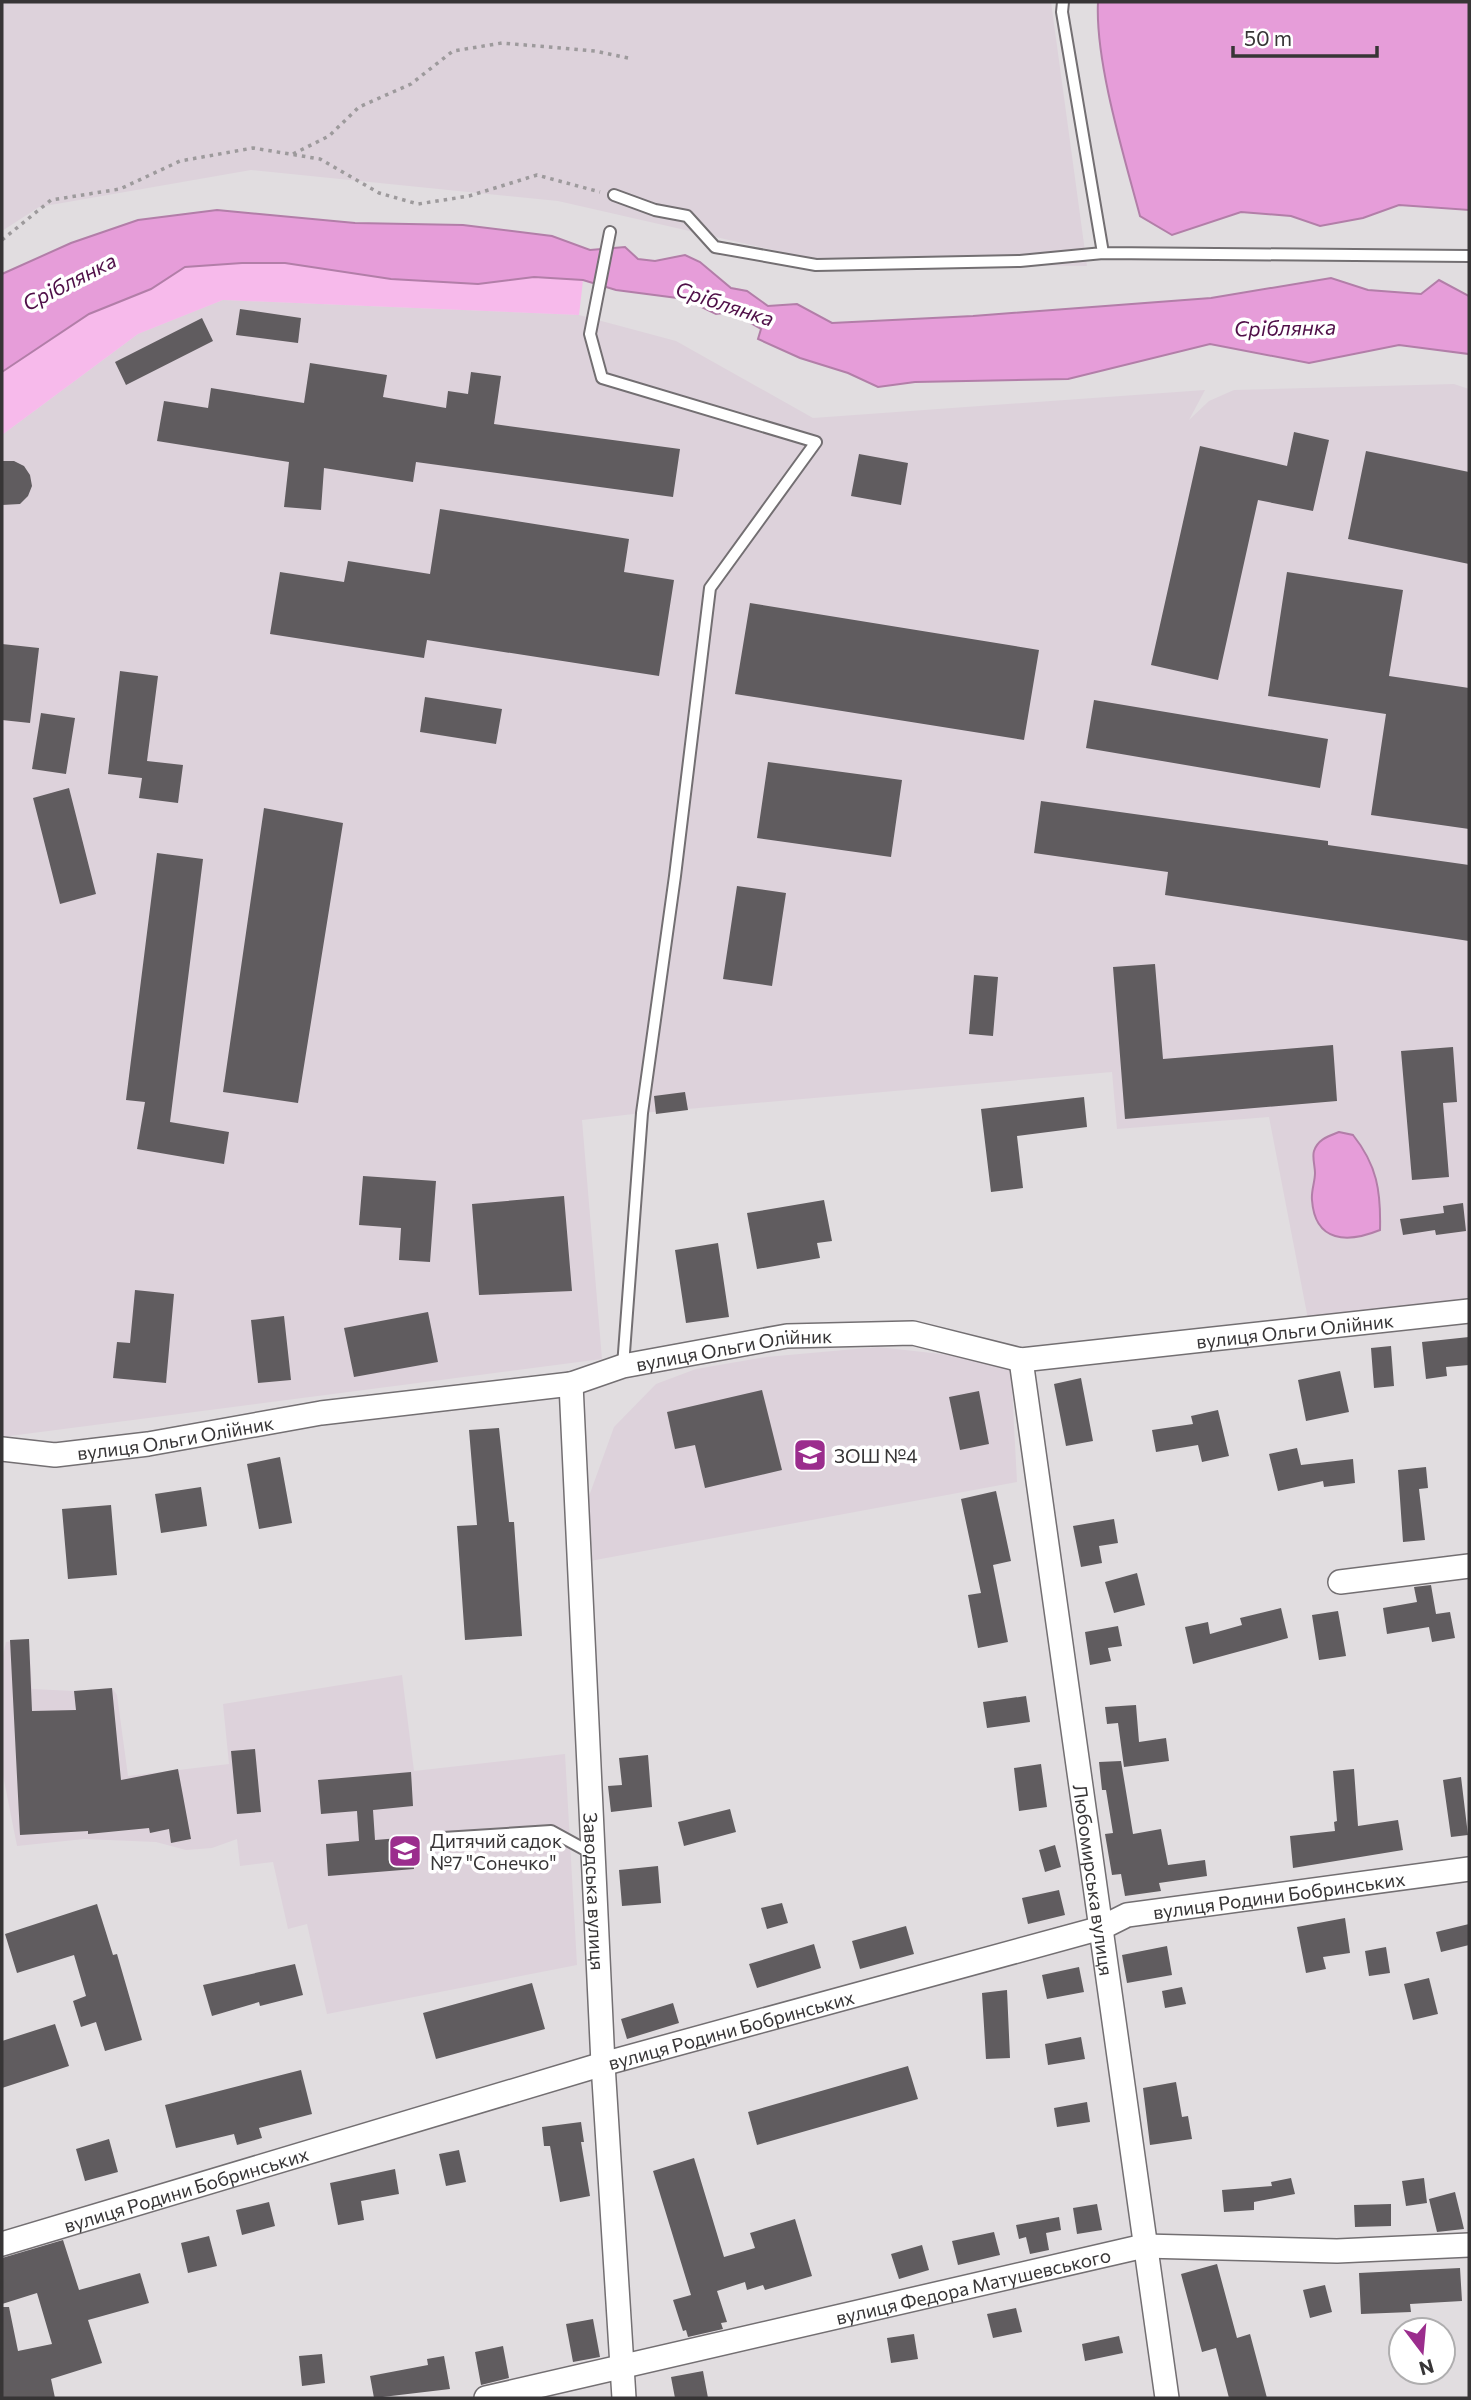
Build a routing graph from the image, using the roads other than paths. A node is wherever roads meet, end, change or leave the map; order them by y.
1 (1063, 2) edge
2 (614, 195) road end
3 (610, 232) dead end
4 (1103, 253) junction
5 (1469, 256) edge
6 (1469, 1311) edge
7 (1021, 1360) junction
8 (623, 1366) junction
9 (570, 1384) junction
10 (2, 1449) edge
11 (1469, 1566) edge
12 (1340, 1582) dead end
13 (443, 1838) dead end
14 (593, 1854) junction
15 (1469, 1869) edge
16 (1101, 1928) junction
17 (603, 2064) junction
18 (2, 2244) edge
19 (1469, 2245) edge
20 (1144, 2246) junction
21 (622, 2368) junction
22 (486, 2398) edge
23 (624, 2398) edge
24 (1167, 2398) edge

1 - 4 lane
2 - 4 lane
3 - 8 lane
4 - 5 lane
6 - 7 street, вулиця Ольги Олійник
7 - 8 street, вулиця Ольги Олійник
7 - 16 street, Любомирська вулиця
8 - 9 street, вулиця Ольги Олійник
9 - 10 street, вулиця Ольги Олійник
9 - 14 street, Заводська вулиця
11 - 12 street
13 - 14 lane
14 - 17 street, Заводська вулиця
15 - 16 street, вулиця Родини Бобринських
16 - 17 street, вулиця Родини Бобринських
16 - 20 street, Любомирська вулиця
17 - 18 street, вулиця Родини Бобринських
17 - 21 street, Заводська вулиця
19 - 20 street, вулиця Федора Матушевського
20 - 21 street, вулиця Федора Матушевського
20 - 24 street, Любомирська вулиця
21 - 22 street, вулиця Федора Матушевського
21 - 23 street, Заводська вулиця

